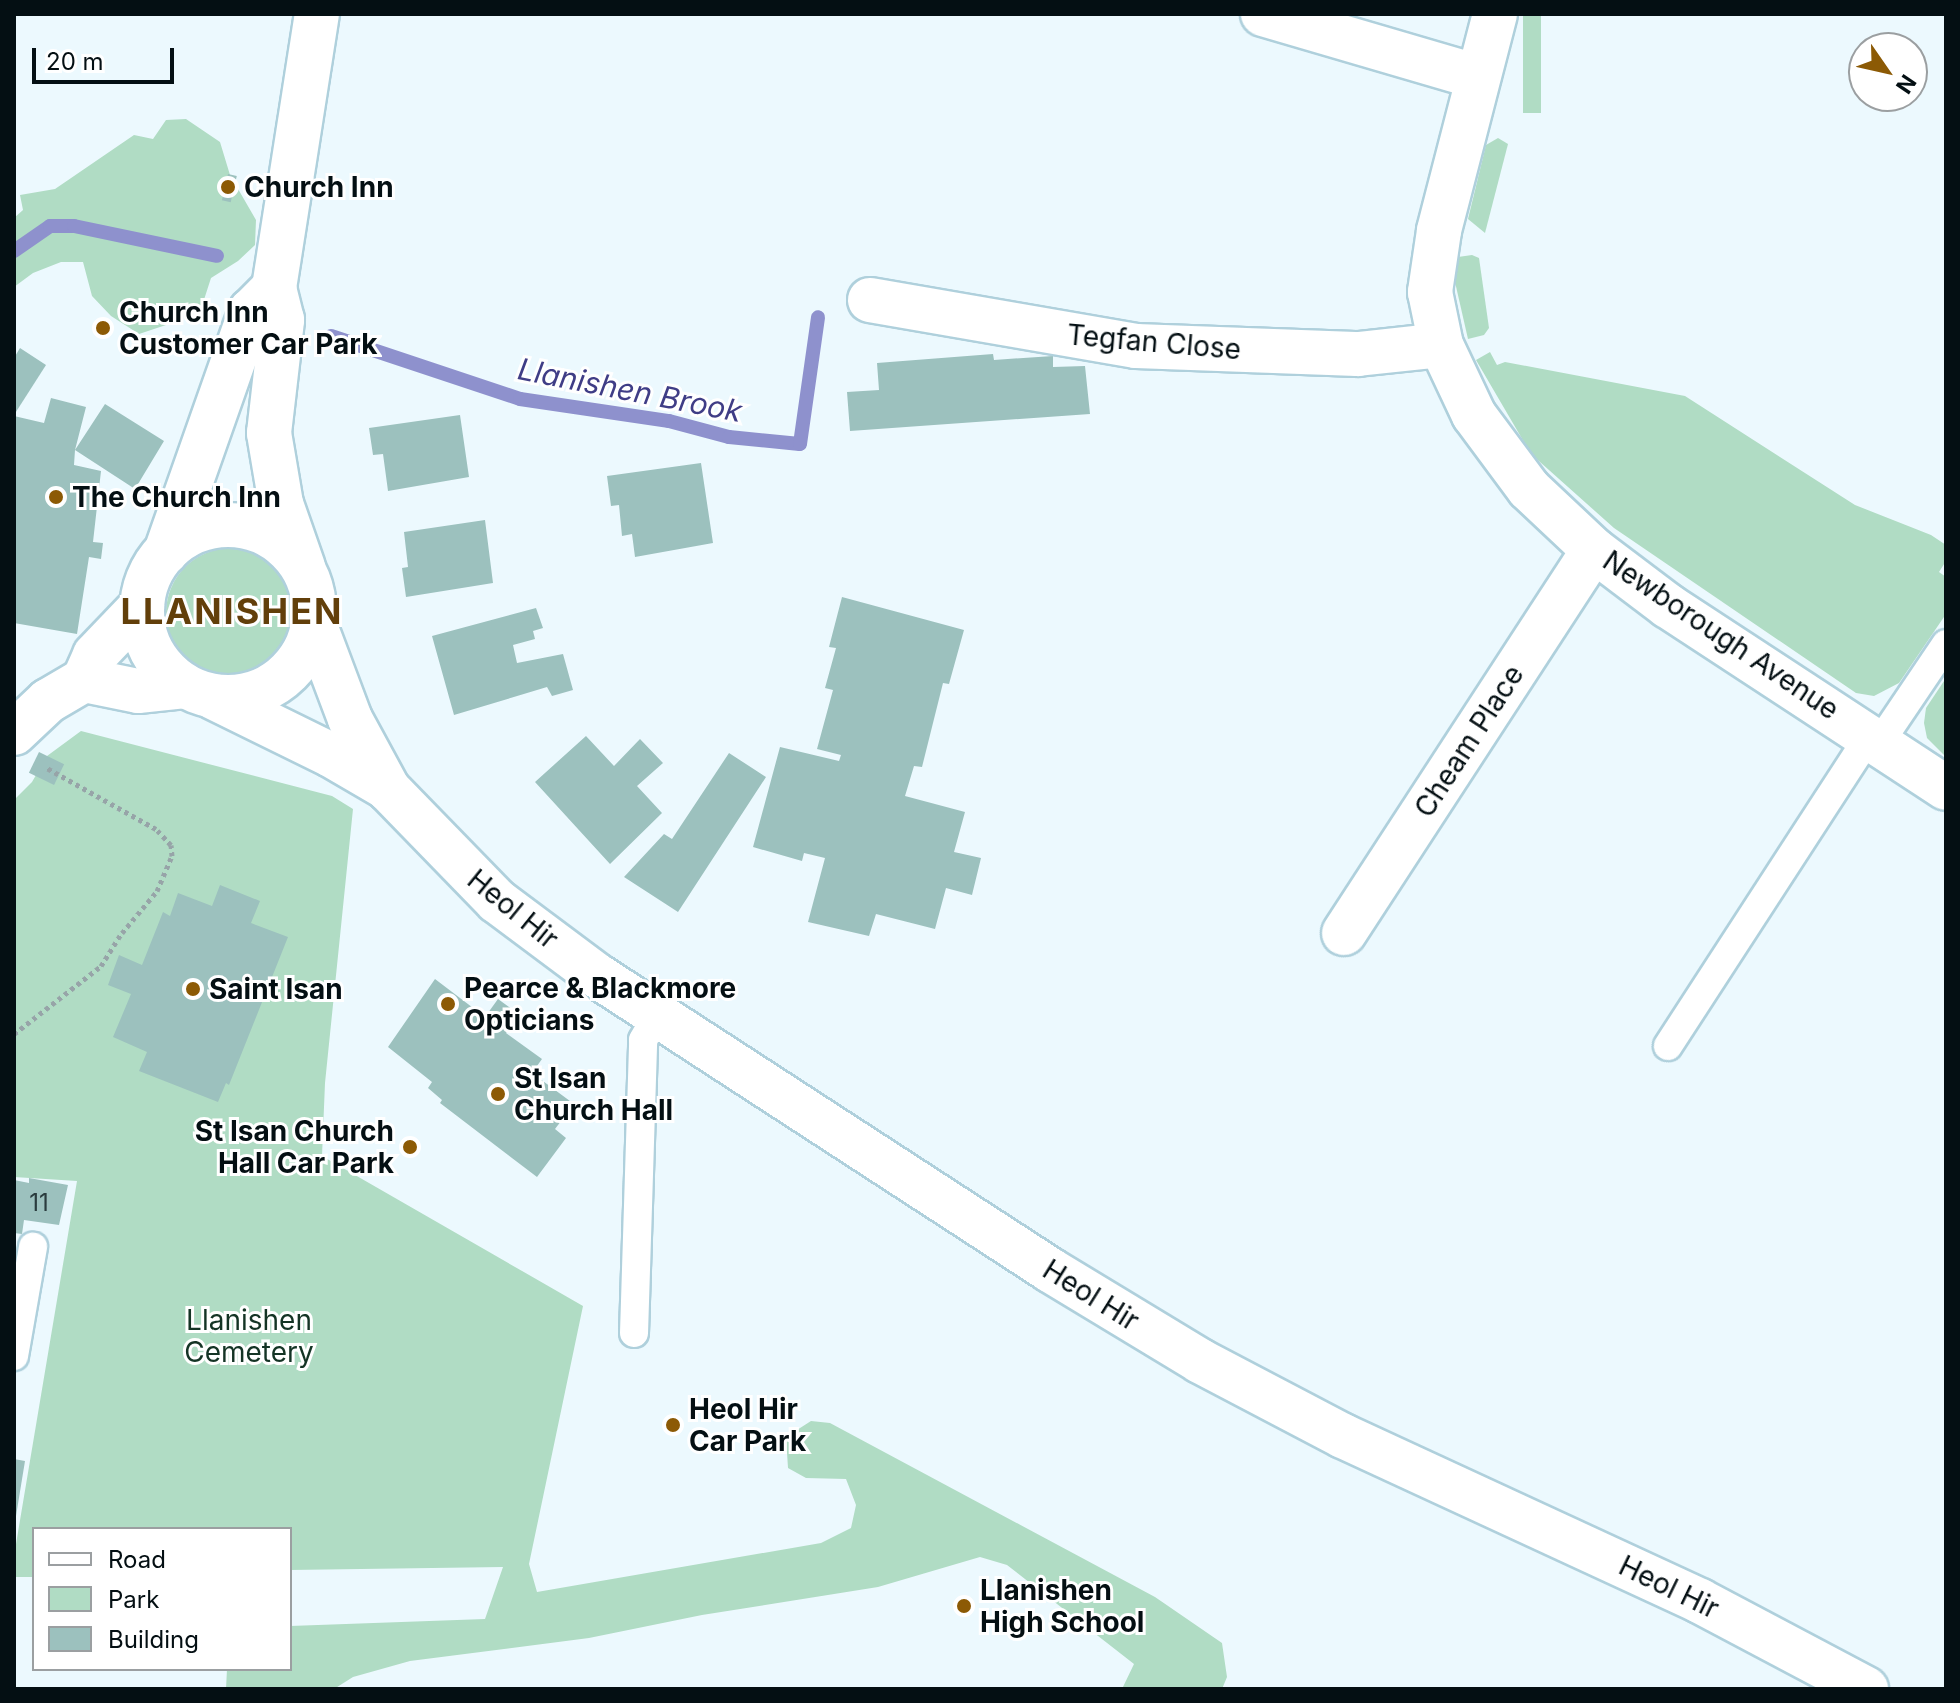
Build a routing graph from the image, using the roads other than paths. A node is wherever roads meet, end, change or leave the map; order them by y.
1 (317, 14) edge
2 (1263, 14) edge
3 (1495, 14) edge
4 (1478, 77) junction
5 (274, 288) junction
6 (870, 300) dead end
7 (1441, 345) junction
8 (1594, 550) junction
9 (166, 552) junction
10 (303, 567) junction
11 (142, 606) junction
12 (314, 623) junction
13 (1946, 644) edge
14 (84, 680) junction
15 (199, 692) junction
16 (25, 729) edge
17 (1875, 739) junction
18 (1946, 788) edge
19 (388, 789) junction
20 (1344, 933) dead end
21 (657, 1016) junction
22 (1668, 1046) dead end
23 (33, 1247) dead end
24 (634, 1333) dead end
25 (14, 1356) edge
26 (1866, 1689) edge

1 - 5 street
2 - 4 street
3 - 4 street, Newborough Avenue
4 - 7 street, Newborough Avenue
5 - 9 street
5 - 10 street
6 - 7 street, Tegfan Close
7 - 8 street, Newborough Avenue
8 - 17 street, Newborough Avenue
8 - 20 street, Cheam Place
9 - 10 street
9 - 11 street
10 - 12 street
11 - 14 street
11 - 15 street
12 - 15 street
12 - 19 street, Heol Hir
13 - 17 lane
14 - 15 street
14 - 16 street
15 - 19 street, Heol Hir
17 - 18 street, Newborough Avenue
17 - 22 lane
19 - 21 street, Heol Hir
21 - 24 lane
21 - 26 street, Heol Hir
23 - 25 lane

